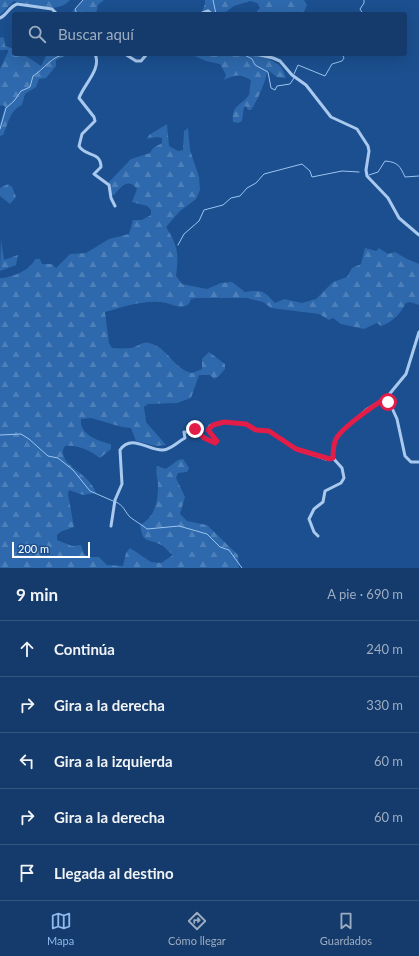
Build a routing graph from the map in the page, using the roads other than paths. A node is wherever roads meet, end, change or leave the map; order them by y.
1 (54, 12) edge
2 (0, 18) edge
3 (96, 56) edge
4 (128, 56) edge
5 (146, 56) edge
6 (262, 56) edge
7 (115, 206) dead end
8 (419, 235) edge
9 (419, 332) edge
10 (387, 397) junction
11 (333, 458) junction
12 (419, 462) edge
13 (112, 526) dead end
14 (318, 536) dead end

1 - 2 street
3 - 7 street
4 - 5 street
6 - 8 street
9 - 10 street
10 - 11 street
10 - 12 street
11 - 13 street
11 - 14 street

